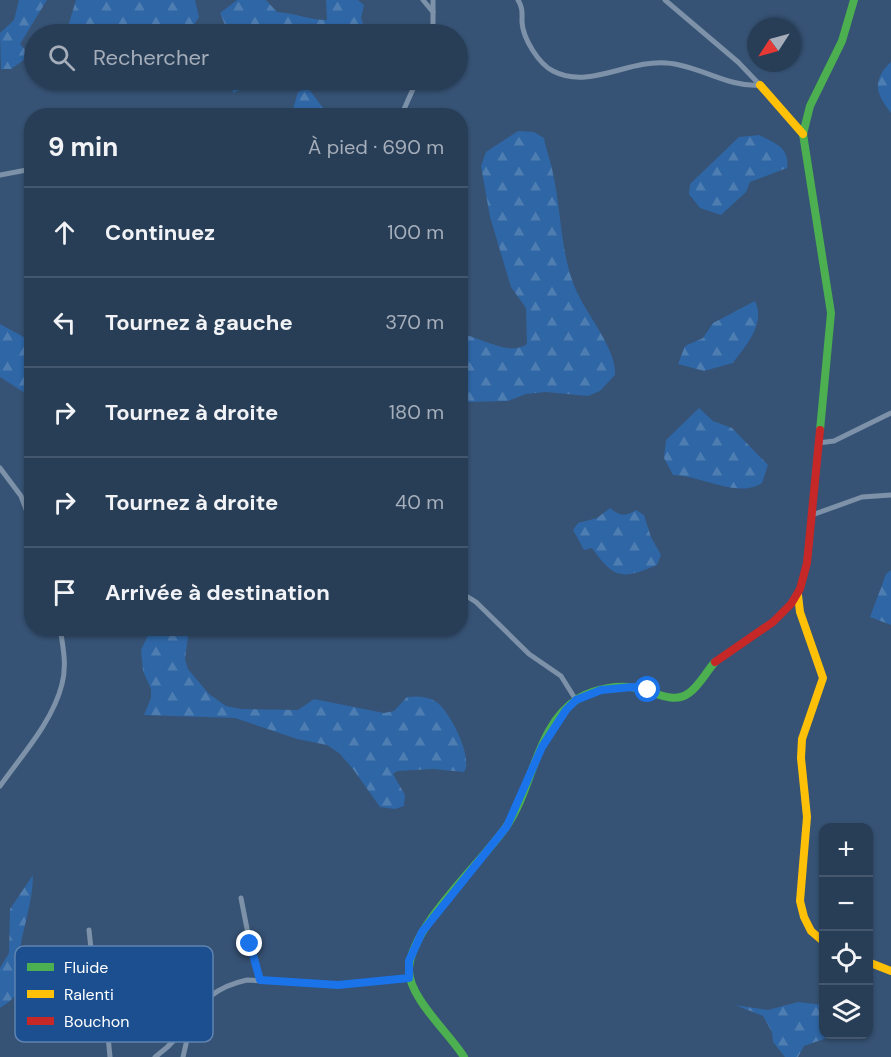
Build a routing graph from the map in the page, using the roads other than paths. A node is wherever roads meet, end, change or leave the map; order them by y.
1 (423, 0) edge
2 (433, 0) edge
3 (518, 0) edge
4 (665, 0) edge
5 (854, 0) edge
6 (433, 12) junction
7 (433, 24) edge
8 (760, 85) junction
9 (413, 90) edge
10 (405, 108) edge
11 (803, 134) junction
12 (24, 170) edge
13 (0, 175) edge
14 (891, 413) edge
15 (819, 443) junction
16 (0, 468) edge
17 (891, 495) edge
18 (24, 504) edge
19 (812, 515) junction
20 (798, 596) junction
21 (468, 597) edge
22 (61, 636) edge
23 (576, 700) junction
24 (0, 786) edge
25 (241, 898) dead end
26 (89, 930) dead end
27 (819, 939) edge
28 (91, 946) edge
29 (873, 964) edge
30 (891, 971) edge
31 (409, 978) junction
32 (260, 980) junction
33 (213, 992) edge
34 (109, 1042) edge
35 (175, 1042) edge
36 (186, 1042) edge
37 (110, 1057) edge
38 (155, 1057) edge
39 (183, 1057) edge
40 (464, 1057) edge

1 - 6 street
2 - 6 street
3 - 8 street
4 - 8 street
5 - 11 street
6 - 7 street
8 - 11 street
9 - 10 street
11 - 15 street
12 - 13 street
14 - 15 street
15 - 19 street
16 - 18 street
17 - 19 street
19 - 20 street
20 - 23 street
20 - 27 street
21 - 23 street
22 - 24 street
23 - 31 street
25 - 32 street
26 - 28 street
29 - 30 street
31 - 32 street
31 - 40 street
32 - 33 street
34 - 37 street
35 - 38 street
36 - 39 street

